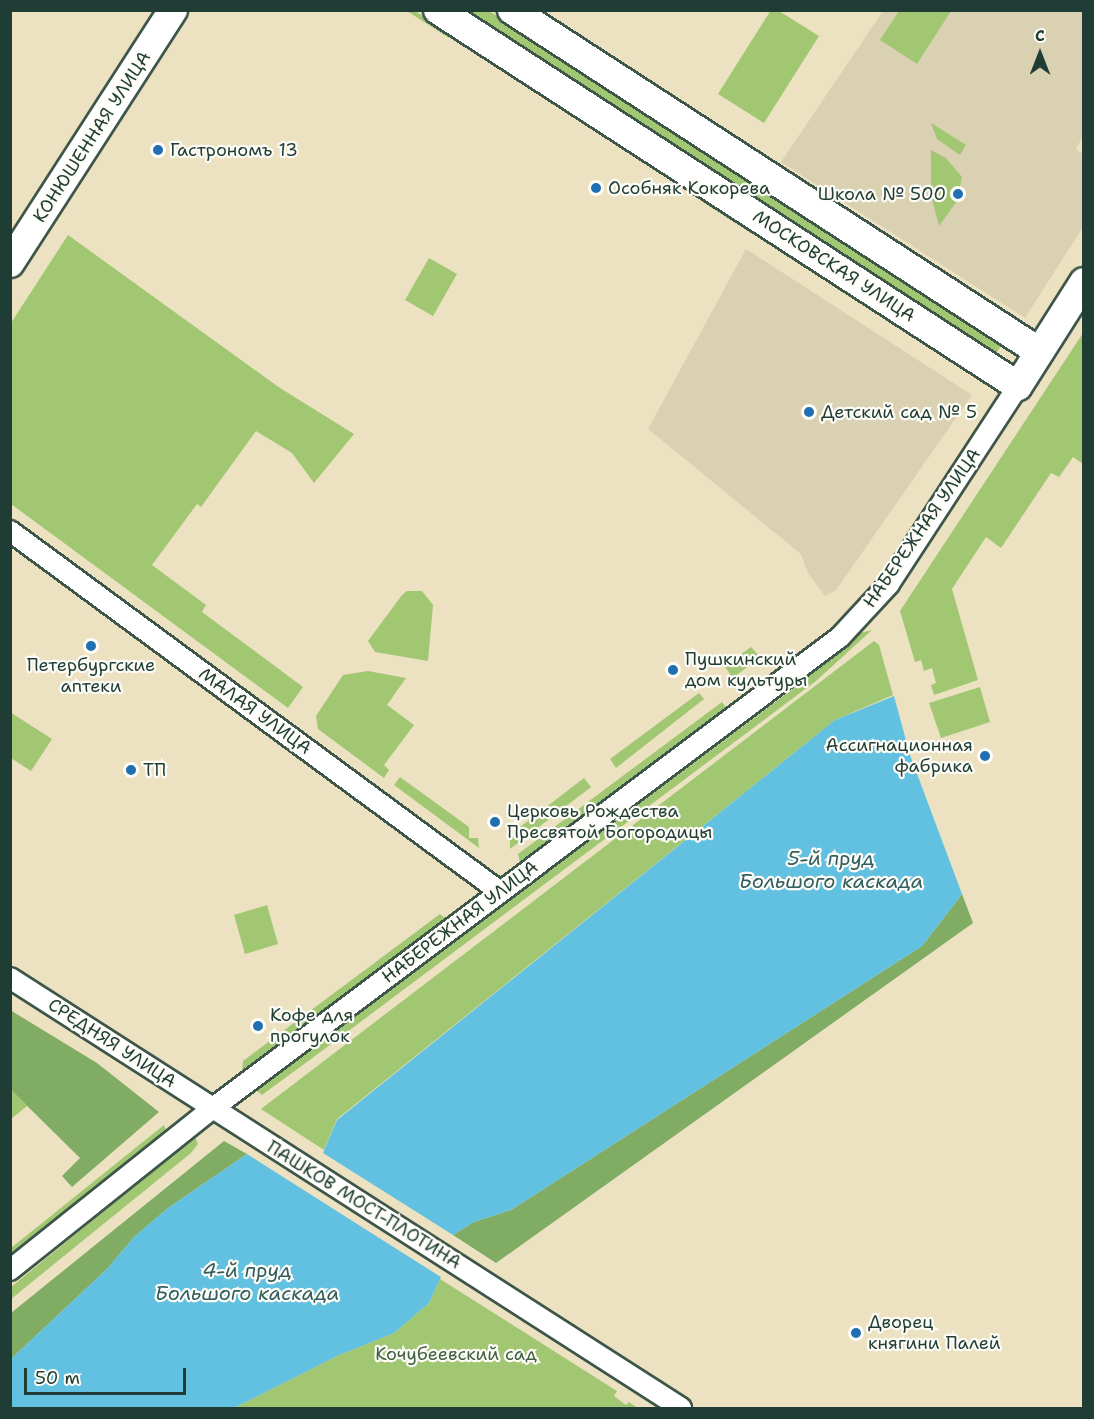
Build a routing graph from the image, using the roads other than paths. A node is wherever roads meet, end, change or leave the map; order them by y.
1 (173, 10) edge
2 (438, 10) edge
3 (512, 10) edge
4 (10, 263) edge
5 (1083, 282) edge
6 (1038, 351) junction
7 (1018, 386) junction
8 (10, 531) edge
9 (499, 891) junction
10 (10, 978) edge
11 (213, 1108) junction
12 (247, 1131) joint
13 (10, 1270) edge
14 (681, 1408) edge

1 - 4 main road, КОНЮШЕННАЯ УЛИЦА
2 - 7 main road, МОСКОВСКАЯ УЛИЦА
3 - 6 main road
5 - 6 main road
6 - 7 main road
7 - 9 street, НАБЕРЕЖНАЯ УЛИЦА
8 - 9 street, МАЛАЯ УЛИЦА
9 - 11 street, НАБЕРЕЖНАЯ УЛИЦА
10 - 11 street, СРЕДНЯЯ УЛИЦА
11 - 12 street, СРЕДНЯЯ УЛИЦА
11 - 13 street, НАБЕРЕЖНАЯ УЛИЦА
12 - 14 street, ПАШКОВ МОСТ-ПЛОТИНА

